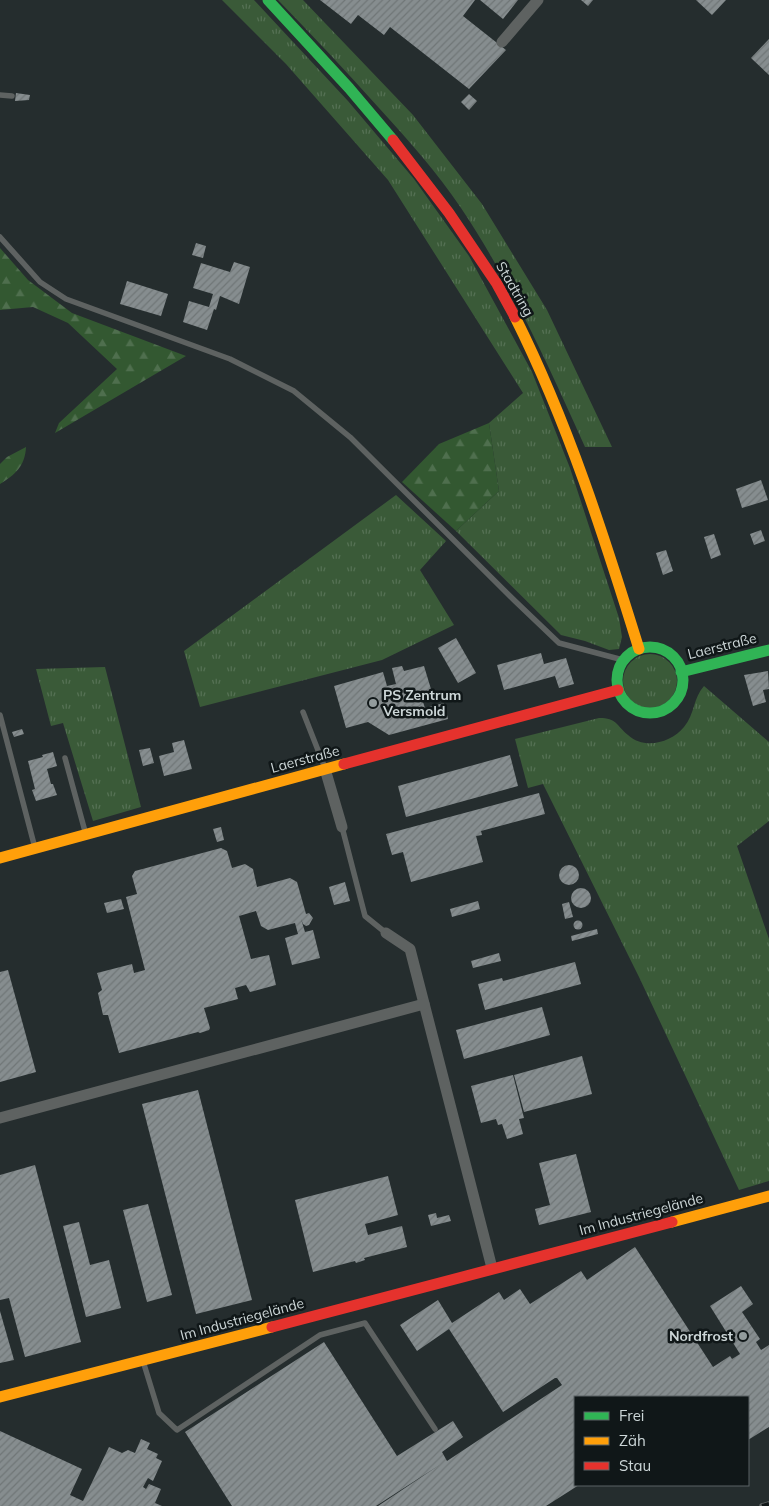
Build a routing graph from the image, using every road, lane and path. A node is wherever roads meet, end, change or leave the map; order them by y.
1 (268, 0) edge
2 (538, 0) edge
3 (502, 42) dead end
4 (0, 95) edge
5 (12, 96) dead end
6 (0, 237) edge
7 (639, 649) junction
8 (769, 650) edge
9 (623, 660) junction
10 (682, 672) junction
11 (618, 690) junction
12 (302, 712) dead end
13 (0, 715) edge
14 (65, 758) dead end
15 (326, 769) junction
16 (342, 827) joint
17 (86, 835) junction
18 (35, 849) junction
19 (0, 858) edge
20 (386, 933) joint
21 (424, 1004) junction
22 (0, 1118) edge
23 (769, 1196) edge
24 (492, 1268) junction
25 (143, 1361) junction
26 (0, 1397) edge
27 (435, 1429) dead end

1 - 7 street, Stadtring
2 - 3 street
4 - 5 lane
6 - 9 lane
7 - 9 street
7 - 10 street
8 - 10 street, Laerstraße
9 - 11 street
10 - 11 street
11 - 15 street, Laerstraße
12 - 15 lane
13 - 18 lane
14 - 17 lane
15 - 16 street
15 - 17 street, Laerstraße
16 - 20 lane
17 - 18 street, Laerstraße
18 - 19 street, Laerstraße
20 - 21 street
21 - 22 street
21 - 24 street
23 - 24 street, Im Industriegelände
24 - 25 street, Im Industriegelände
25 - 26 street, Im Industriegelände
25 - 27 lane

